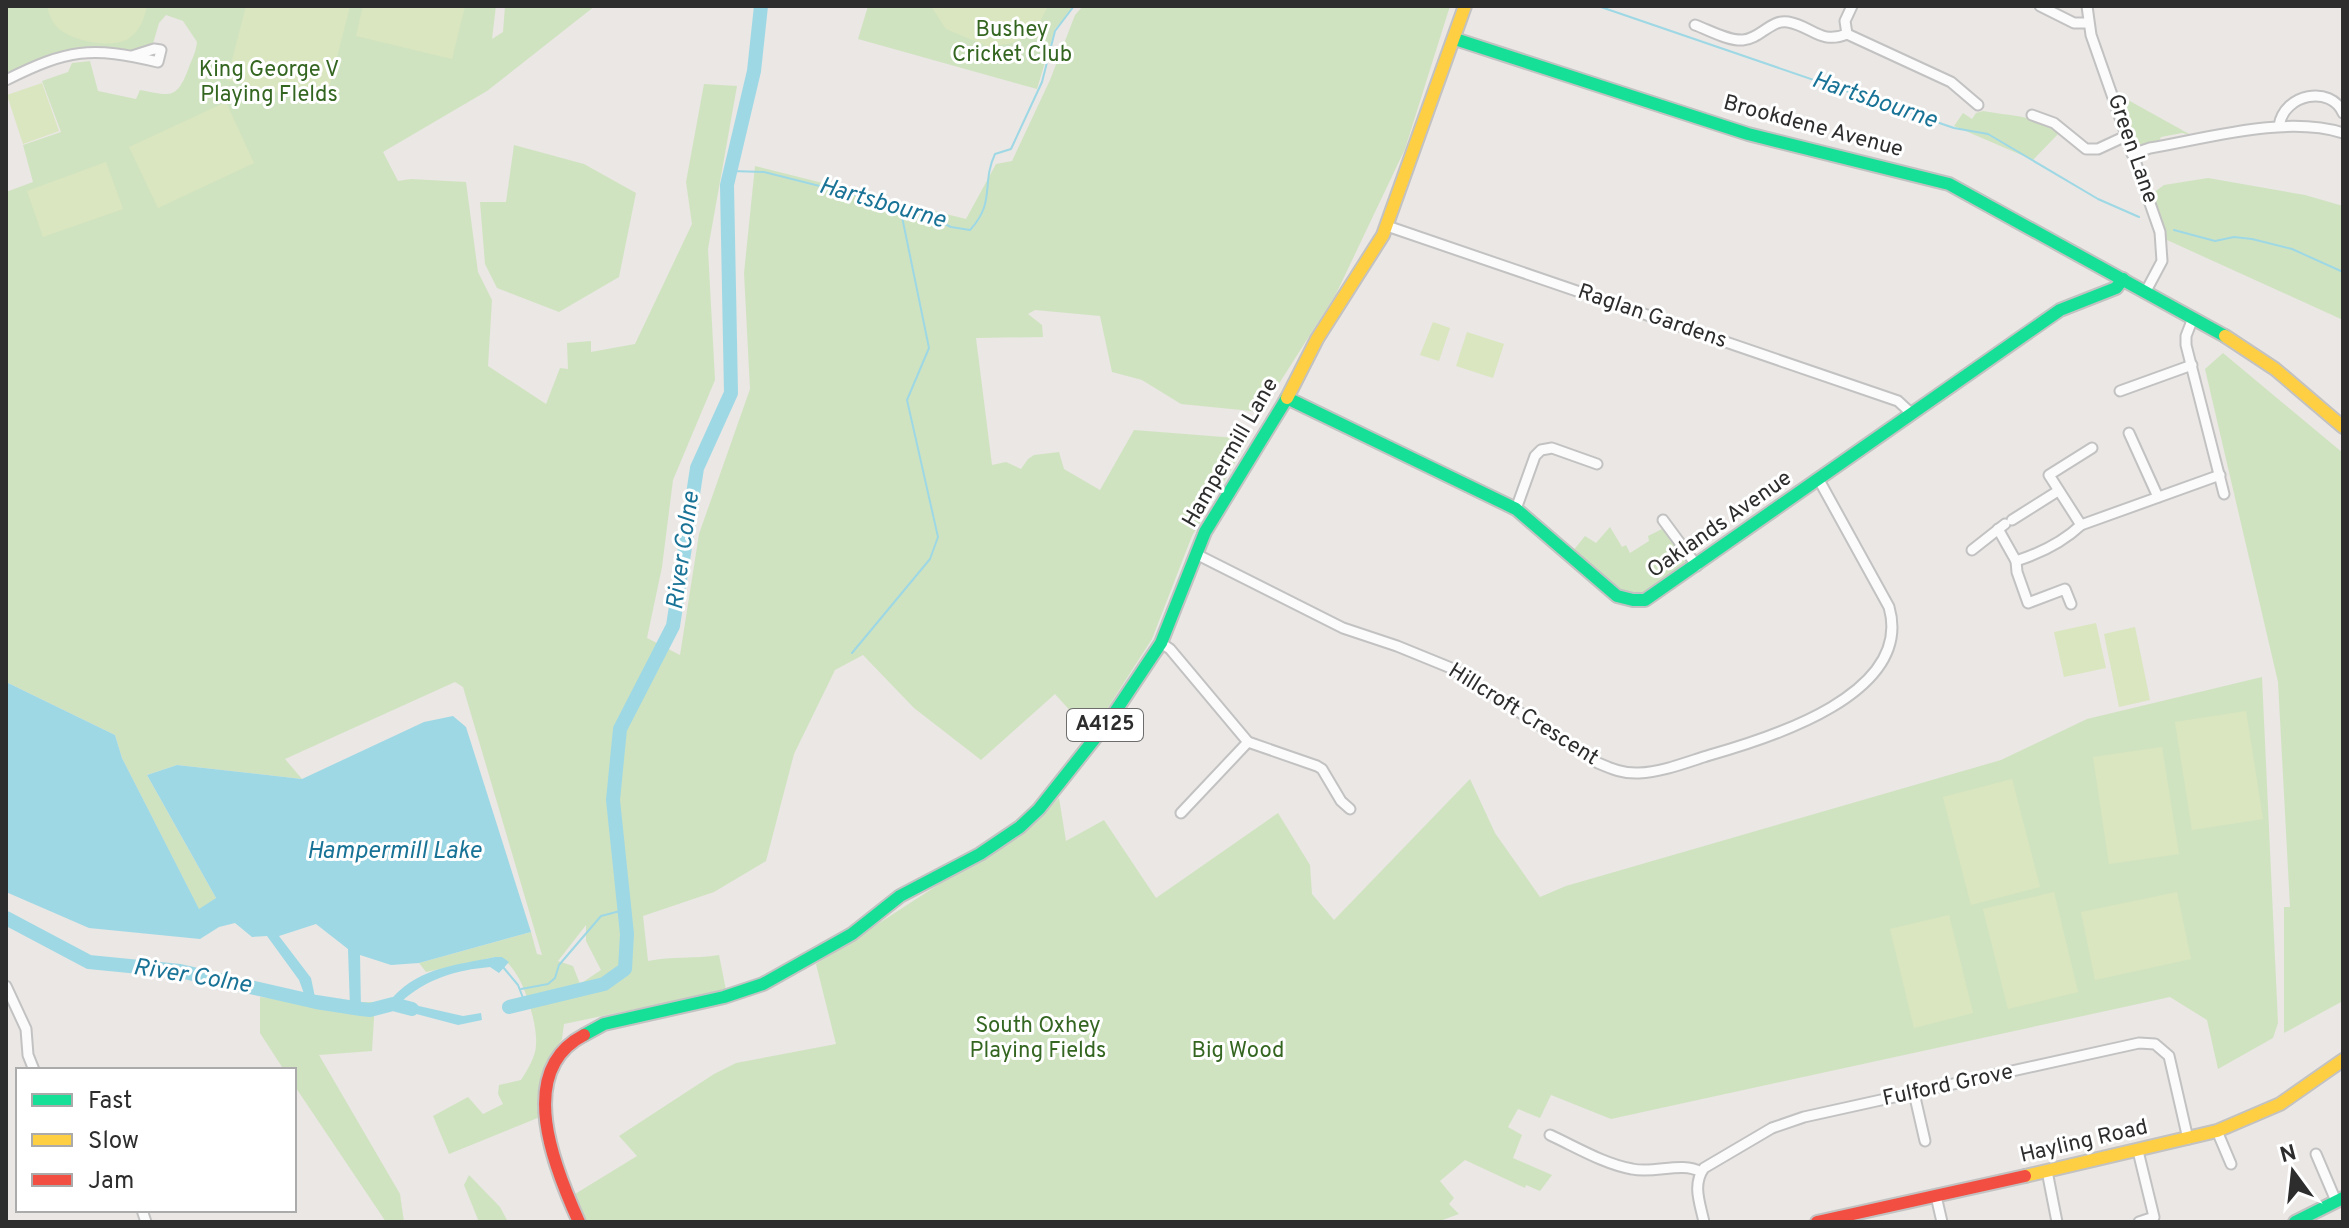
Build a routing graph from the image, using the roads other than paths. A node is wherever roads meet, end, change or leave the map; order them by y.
1 (1465, 6) edge
2 (1852, 6) edge
3 (2040, 6) edge
4 (2087, 6) edge
5 (2088, 23) junction
6 (1695, 25) dead end
7 (1847, 34) junction
8 (1455, 39) junction
9 (132, 56) dead end
10 (6, 80) edge
11 (1978, 105) dead end
12 (2342, 107) edge
13 (2032, 115) dead end
14 (2279, 126) junction
15 (2343, 133) edge
16 (2126, 136) junction
17 (2132, 154) junction
18 (1387, 226) junction
19 (2123, 279) junction
20 (2146, 291) junction
21 (2193, 318) junction
22 (2192, 365) junction
23 (2120, 391) dead end
24 (1287, 398) junction
25 (1912, 414) junction
26 (2343, 427) edge
27 (2129, 433) dead end
28 (2092, 448) dead end
29 (1597, 464) dead end
30 (2220, 475) junction
31 (1819, 480) junction
32 (2058, 491) junction
33 (2224, 494) dead end
34 (2158, 497) junction
35 (1516, 509) junction
36 (1663, 520) dead end
37 (2005, 524) junction
38 (2081, 525) junction
39 (1972, 550) dead end
40 (1196, 554) junction
41 (2016, 561) junction
42 (1697, 566) junction
43 (2071, 604) dead end
44 (1161, 643) junction
45 (1248, 742) junction
46 (1350, 809) dead end
47 (1181, 813) dead end
48 (6, 986) edge
49 (2343, 1060) edge
50 (33, 1068) edge
51 (1914, 1093) junction
52 (2217, 1131) junction
53 (1550, 1135) dead end
54 (2188, 1139) junction
55 (1925, 1141) dead end
56 (2138, 1151) junction
57 (2316, 1154) dead end
58 (2231, 1164) dead end
59 (2047, 1171) junction
60 (1701, 1172) junction
61 (1936, 1196) junction
62 (2340, 1200) edge
63 (1861, 1217) edge
64 (2155, 1220) edge
65 (579, 1222) edge
66 (1704, 1222) edge
67 (1817, 1222) edge
68 (1942, 1222) edge
69 (2057, 1222) edge
70 (2139, 1222) edge
71 (2295, 1222) edge

1 - 8 main road, Hampermill Lane / A4125
2 - 7 street
3 - 5 street
4 - 5 street, Green Lane
5 - 16 street, Green Lane
6 - 7 street
7 - 11 street
8 - 18 main road, Hampermill Lane / A4125
8 - 19 main road, Brookdene Avenue
9 - 10 street
12 - 14 street
13 - 16 street
14 - 15 street
14 - 17 street
16 - 17 street, Green Lane
17 - 20 street, Green Lane
18 - 24 main road, Hampermill Lane / A4125
18 - 25 street, Raglan Gardens
19 - 20 main road, Brookdene Avenue
19 - 25 main road, Oaklands Avenue
20 - 21 main road, Brookdene Avenue
21 - 22 street
21 - 26 main road, Brookdene Avenue
22 - 23 street
22 - 30 street
24 - 35 main road, Oaklands Avenue
24 - 40 main road, Hampermill Lane / A4125
25 - 31 main road, Oaklands Avenue
27 - 34 street
28 - 32 street
29 - 35 street
30 - 33 street
30 - 34 street
31 - 40 street, Hillcroft Crescent
31 - 42 main road, Oaklands Avenue
32 - 37 street
32 - 38 street
34 - 38 street
35 - 42 main road, Oaklands Avenue
36 - 42 street
37 - 39 street
37 - 41 street
38 - 41 street
40 - 44 main road, Hampermill Lane / A4125
41 - 43 street
44 - 45 street
44 - 65 main road, Hampermill Lane / A4125
45 - 46 street
45 - 47 street
48 - 50 street
49 - 52 main road, Hayling Road
51 - 54 street, Fulford Grove
51 - 55 street
51 - 60 street, Fulford Grove
52 - 54 main road, Hayling Road
52 - 58 street
53 - 60 street
54 - 56 main road, Hayling Road
56 - 59 main road, Hayling Road
56 - 64 street
57 - 62 street
59 - 61 main road, Hayling Road
59 - 69 street
60 - 66 street
61 - 63 main road, Hayling Road
61 - 68 street
62 - 71 main road
63 - 67 main road, Hayling Road
64 - 70 street

